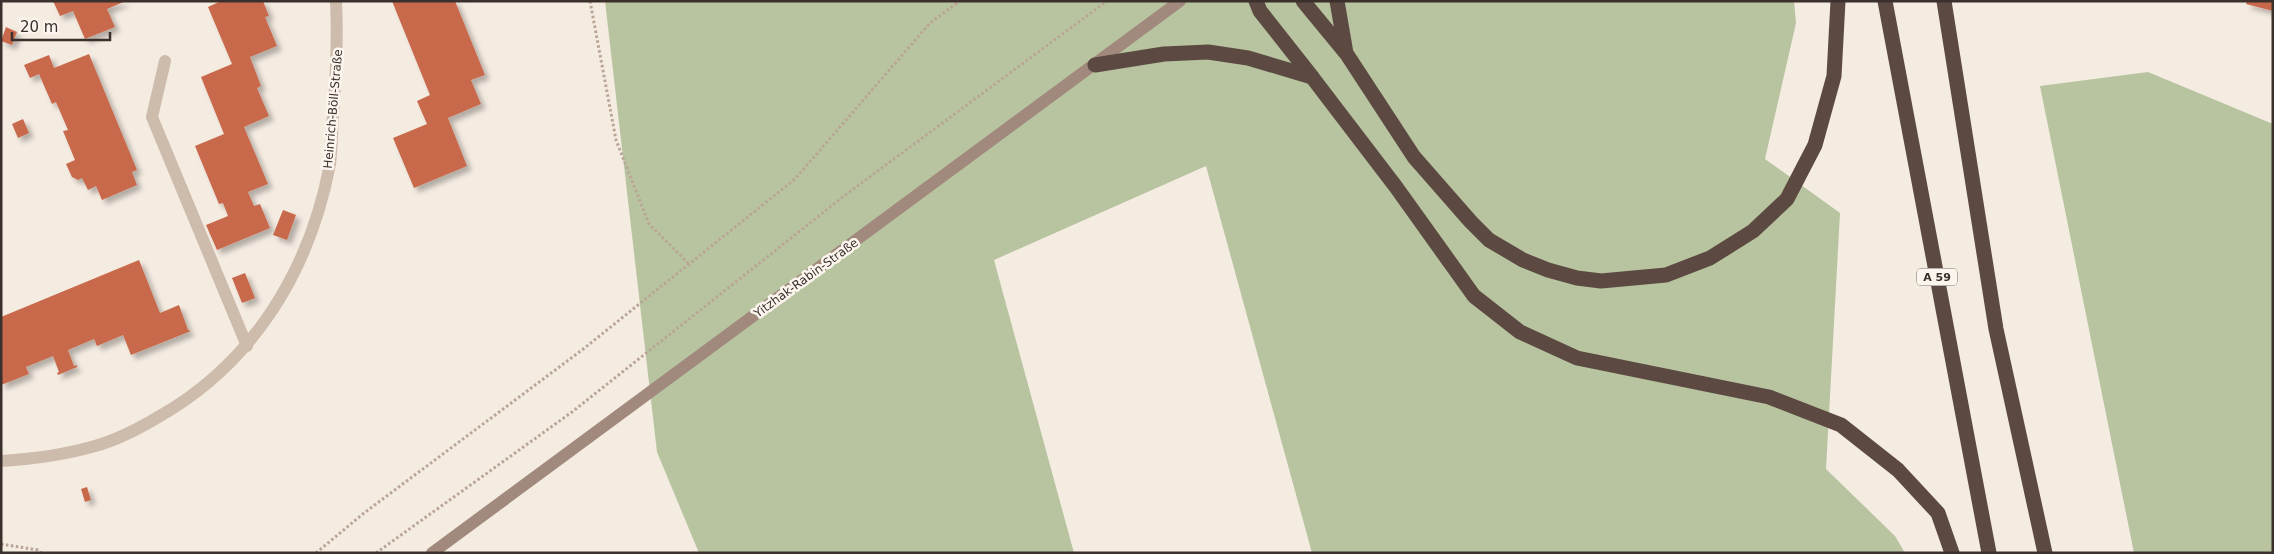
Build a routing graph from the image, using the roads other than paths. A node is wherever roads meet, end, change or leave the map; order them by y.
1 (336, 1) edge
2 (1180, 1) edge
3 (1256, 1) edge
4 (1303, 1) edge
5 (1337, 1) edge
6 (1838, 1) edge
7 (1885, 1) edge
8 (1944, 1) edge
9 (1346, 53) junction
10 (165, 62) dead end
11 (1095, 65) junction
12 (1312, 77) junction
13 (247, 346) junction
14 (1, 461) edge
15 (432, 553) edge
16 (1952, 553) edge
17 (1989, 553) edge
18 (2045, 553) edge

1 - 13 street, Heinrich-Böll-Straße
2 - 11 main road, Yitzhak-Rabin-Straße
3 - 12 highway
4 - 9 highway
5 - 9 highway
6 - 9 highway
7 - 17 highway, A 59
8 - 18 highway
10 - 13 street
11 - 12 highway
11 - 15 main road, Yitzhak-Rabin-Straße
12 - 16 highway
13 - 14 street, Heinrich-Böll-Straße

